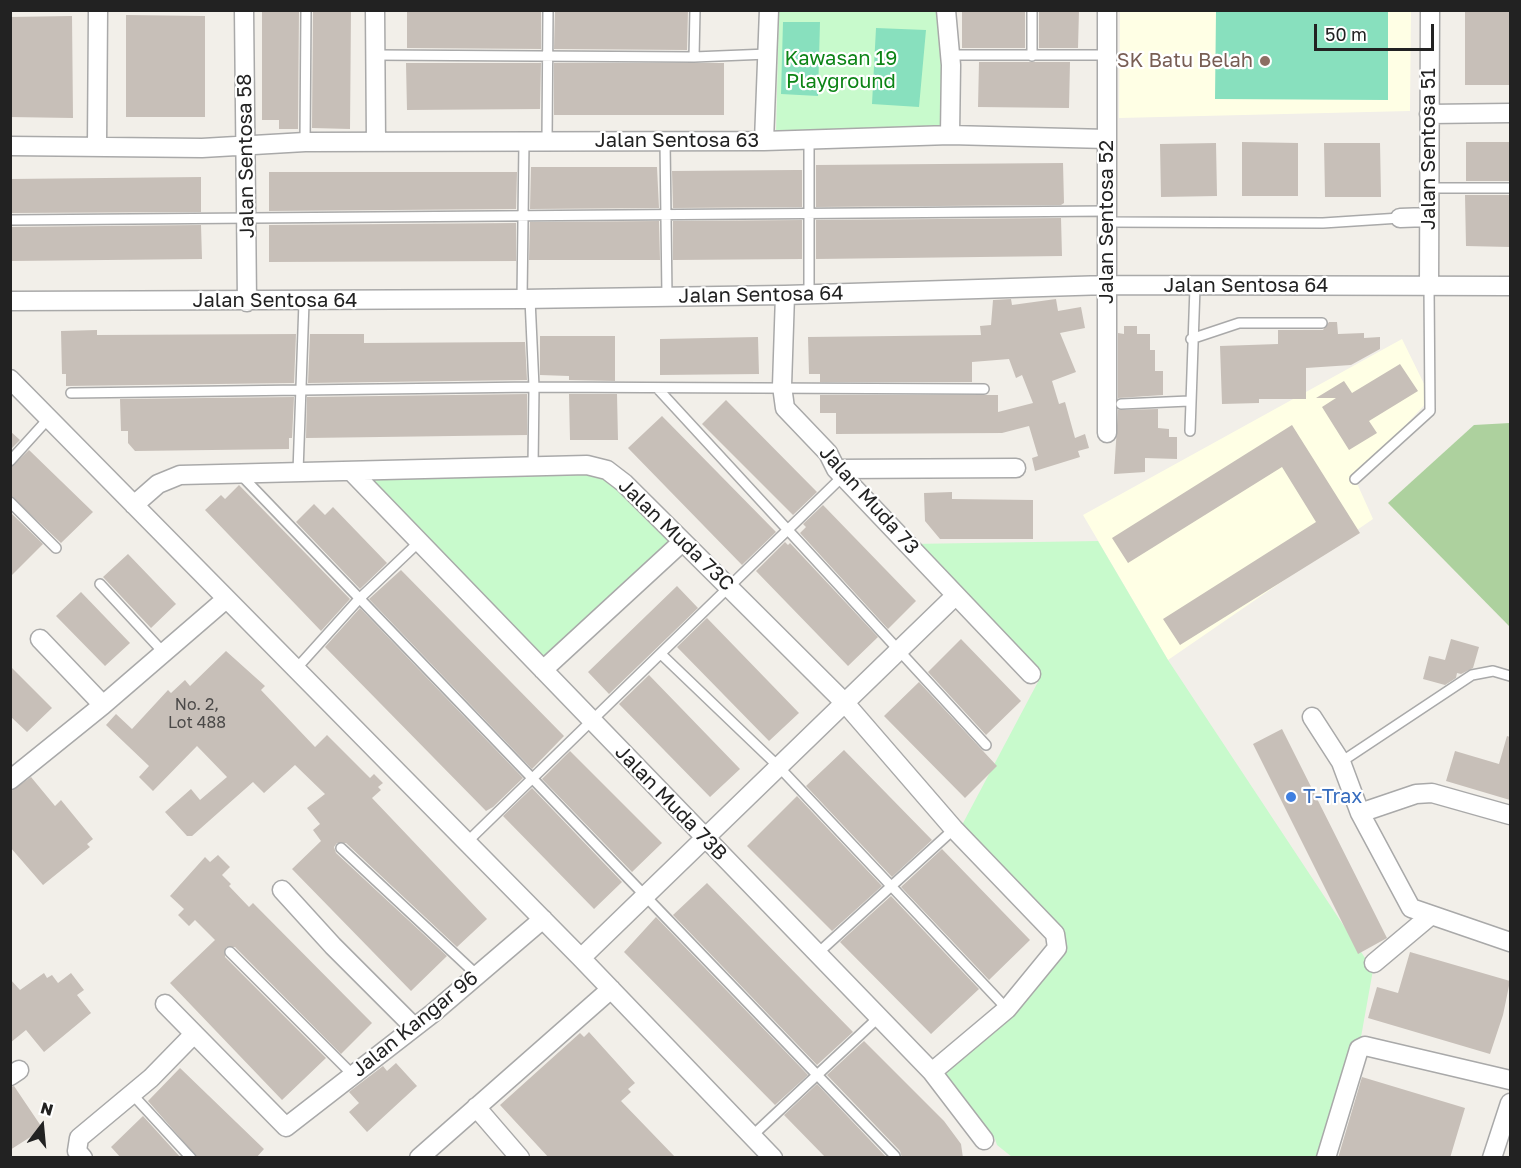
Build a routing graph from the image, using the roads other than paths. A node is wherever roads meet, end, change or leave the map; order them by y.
1 (98, 10) edge
2 (244, 10) edge
3 (306, 10) edge
4 (375, 10) edge
5 (548, 10) edge
6 (695, 10) edge
7 (769, 10) edge
8 (946, 10) edge
9 (1032, 10) edge
10 (1107, 10) edge
11 (1430, 10) edge
12 (768, 54) junction
13 (375, 55) junction
14 (549, 55) junction
15 (950, 55) junction
16 (1107, 55) junction
17 (1032, 56) junction
18 (694, 57) junction
19 (1510, 113) edge
20 (1429, 114) junction
21 (950, 135) junction
22 (1107, 139) junction
23 (547, 140) junction
24 (809, 140) junction
25 (665, 141) junction
26 (764, 141) junction
27 (305, 142) junction
28 (376, 142) junction
29 (524, 142) junction
30 (97, 145) junction
31 (246, 145) junction
32 (10, 146) edge
33 (1428, 188) junction
34 (1510, 188) edge
35 (809, 213) junction
36 (665, 214) junction
37 (522, 215) junction
38 (1107, 216) junction
39 (1428, 217) junction
40 (247, 218) junction
41 (1400, 218) joint
42 (10, 220) edge
43 (1107, 285) junction
44 (1510, 286) edge
45 (1195, 287) junction
46 (1429, 287) junction
47 (809, 294) junction
48 (785, 295) junction
49 (667, 297) junction
50 (526, 299) junction
51 (10, 301) edge
52 (247, 302) junction
53 (304, 302) junction
54 (1322, 323) dead end
55 (1191, 339) junction
56 (10, 379) edge
57 (782, 386) junction
58 (534, 387) junction
59 (302, 389) junction
60 (657, 389) junction
61 (984, 389) dead end
62 (72, 393) dead end
63 (1189, 401) junction
64 (1121, 404) dead end
65 (48, 419) junction
66 (1190, 431) dead end
67 (1107, 433) dead end
68 (10, 460) edge
69 (532, 467) junction
70 (1016, 468) dead end
71 (351, 471) junction
72 (298, 472) junction
73 (840, 473) junction
74 (240, 474) junction
75 (1355, 479) dead end
76 (10, 502) edge
77 (134, 505) junction
78 (787, 531) junction
79 (418, 542) junction
80 (681, 543) junction
81 (56, 548) dead end
82 (100, 584) dead end
83 (731, 588) junction
84 (955, 596) junction
85 (226, 599) junction
86 (358, 599) junction
87 (40, 639) dead end
88 (164, 652) junction
89 (898, 652) junction
90 (662, 655) junction
91 (296, 669) junction
92 (543, 670) junction
93 (1031, 674) dead end
94 (1510, 676) edge
95 (845, 703) junction
96 (103, 705) junction
97 (1312, 717) dead end
98 (592, 721) junction
99 (986, 745) dead end
100 (1341, 762) junction
101 (778, 767) junction
102 (534, 779) junction
103 (10, 780) edge
104 (1360, 813) junction
105 (1510, 815) edge
106 (954, 829) junction
107 (705, 838) junction
108 (467, 842) junction
109 (341, 848) dead end
110 (891, 886) junction
111 (282, 890) dead end
112 (646, 896) junction
113 (1430, 916) junction
114 (543, 919) junction
115 (1510, 942) edge
116 (230, 952) dead end
117 (818, 953) junction
118 (581, 958) junction
119 (1374, 963) dead end
120 (477, 975) junction
121 (611, 989) junction
122 (165, 1004) dead end
123 (1007, 1009) junction
124 (879, 1017) junction
125 (414, 1027) junction
126 (193, 1035) junction
127 (932, 1072) junction
128 (353, 1075) junction
129 (818, 1075) junction
130 (1510, 1080) edge
131 (132, 1094) junction
132 (1510, 1103) edge
133 (476, 1107) junction
134 (752, 1136) junction
135 (984, 1140) dead end
136 (896, 1156) edge
137 (83, 1158) edge
138 (191, 1158) edge
139 (419, 1158) edge
140 (520, 1158) edge
141 (773, 1158) edge
142 (1326, 1158) edge
143 (1492, 1158) edge

1 - 30 street
2 - 31 street, Jalan Sentosa 58
3 - 27 lane
4 - 13 street
5 - 14 lane
6 - 18 lane
7 - 12 street
8 - 15 street
9 - 17 lane
10 - 16 street, Jalan Sentosa 52
11 - 20 street, Jalan Sentosa 51
12 - 18 lane
12 - 26 street
13 - 14 lane
13 - 28 street
14 - 18 lane
14 - 23 lane
15 - 17 lane
15 - 21 street
16 - 17 lane
16 - 22 street, Jalan Sentosa 52
19 - 20 street
20 - 33 street, Jalan Sentosa 51
21 - 22 street, Jalan Sentosa 63
21 - 24 street, Jalan Sentosa 63
22 - 38 street, Jalan Sentosa 52
23 - 25 street, Jalan Sentosa 63
23 - 29 street, Jalan Sentosa 63
24 - 26 street, Jalan Sentosa 63
24 - 35 lane
25 - 26 street, Jalan Sentosa 63
25 - 36 lane
27 - 28 street, Jalan Sentosa 63
27 - 31 street, Jalan Sentosa 63
28 - 29 street, Jalan Sentosa 63
29 - 37 lane
30 - 31 street, Jalan Sentosa 63
30 - 32 street, Jalan Sentosa 63
31 - 40 street, Jalan Sentosa 58
33 - 34 lane
33 - 39 street, Jalan Sentosa 51
35 - 36 lane
35 - 38 lane
35 - 47 lane
36 - 37 lane
36 - 49 lane
37 - 40 lane
37 - 50 lane
38 - 41 lane
38 - 43 street, Jalan Sentosa 52
39 - 41 street
39 - 46 street, Jalan Sentosa 51
40 - 42 lane
40 - 52 street, Jalan Sentosa 58
43 - 45 street, Jalan Sentosa 64
43 - 47 street, Jalan Sentosa 64
43 - 67 street, Jalan Sentosa 52
44 - 46 street, Jalan Sentosa 64
45 - 46 street, Jalan Sentosa 64
45 - 55 lane
46 - 75 lane
47 - 48 street, Jalan Sentosa 64
48 - 49 street, Jalan Sentosa 64
48 - 57 street, Jalan Muda 73
49 - 50 street, Jalan Sentosa 64
50 - 53 street, Jalan Sentosa 64
50 - 58 lane
51 - 52 street, Jalan Sentosa 64
52 - 53 street, Jalan Sentosa 64
53 - 59 lane
54 - 55 lane
55 - 63 lane
56 - 65 street
57 - 60 lane
57 - 61 lane
57 - 73 street, Jalan Muda 73
58 - 59 lane
58 - 60 lane
58 - 69 lane
59 - 62 lane
59 - 72 lane
60 - 78 lane
63 - 64 lane
63 - 66 lane
65 - 68 lane
65 - 77 street
69 - 71 street, Jalan Muda 73C
69 - 80 street, Jalan Muda 73C
70 - 73 street
71 - 72 street, Jalan Muda 73C
71 - 79 street, Jalan Muda 73B
72 - 74 street, Jalan Muda 73C
73 - 78 lane
73 - 84 street, Jalan Muda 73
74 - 77 street, Jalan Muda 73C
74 - 86 lane
76 - 81 lane
77 - 85 street
78 - 83 lane
78 - 89 lane
79 - 86 lane
79 - 92 street, Jalan Muda 73B
80 - 83 street, Jalan Muda 73C
80 - 92 street
82 - 88 lane
83 - 90 lane
83 - 95 street, Jalan Muda 73C
84 - 89 street
84 - 93 street, Jalan Muda 73
85 - 88 street
85 - 91 street
86 - 91 lane
86 - 102 lane
87 - 96 street
88 - 96 street
89 - 95 street
89 - 99 lane
90 - 98 lane
90 - 101 lane
91 - 108 street
92 - 98 street, Jalan Muda 73B
94 - 100 lane
95 - 101 street
95 - 106 street, Jalan Muda 73C
96 - 103 street
97 - 100 street
98 - 102 lane
98 - 107 street, Jalan Muda 73B
100 - 104 street
101 - 107 street
101 - 110 lane
102 - 108 lane
102 - 112 lane
104 - 105 street
104 - 113 street
106 - 110 lane
106 - 123 street, Jalan Muda 73C
107 - 112 street
107 - 117 street, Jalan Muda 73B
108 - 114 street
109 - 120 lane
110 - 117 lane
110 - 123 lane
111 - 125 street
112 - 118 street
112 - 129 lane
113 - 115 street
113 - 119 street
114 - 118 street
114 - 120 street, Jalan Kangar 96
116 - 128 lane
117 - 124 street, Jalan Muda 73B
118 - 121 street
120 - 125 street, Jalan Kangar 96
121 - 133 street
121 - 134 street
122 - 126 street
123 - 127 street
124 - 127 street, Jalan Muda 73B
124 - 129 lane
125 - 128 street, Jalan Kangar 96
126 - 128 street, Jalan Kangar 96
126 - 131 street
127 - 135 street, Jalan Muda 73B
129 - 134 lane
129 - 136 lane
130 - 142 street
131 - 137 street
131 - 138 lane
132 - 143 street
133 - 139 street
133 - 140 street
134 - 141 street

